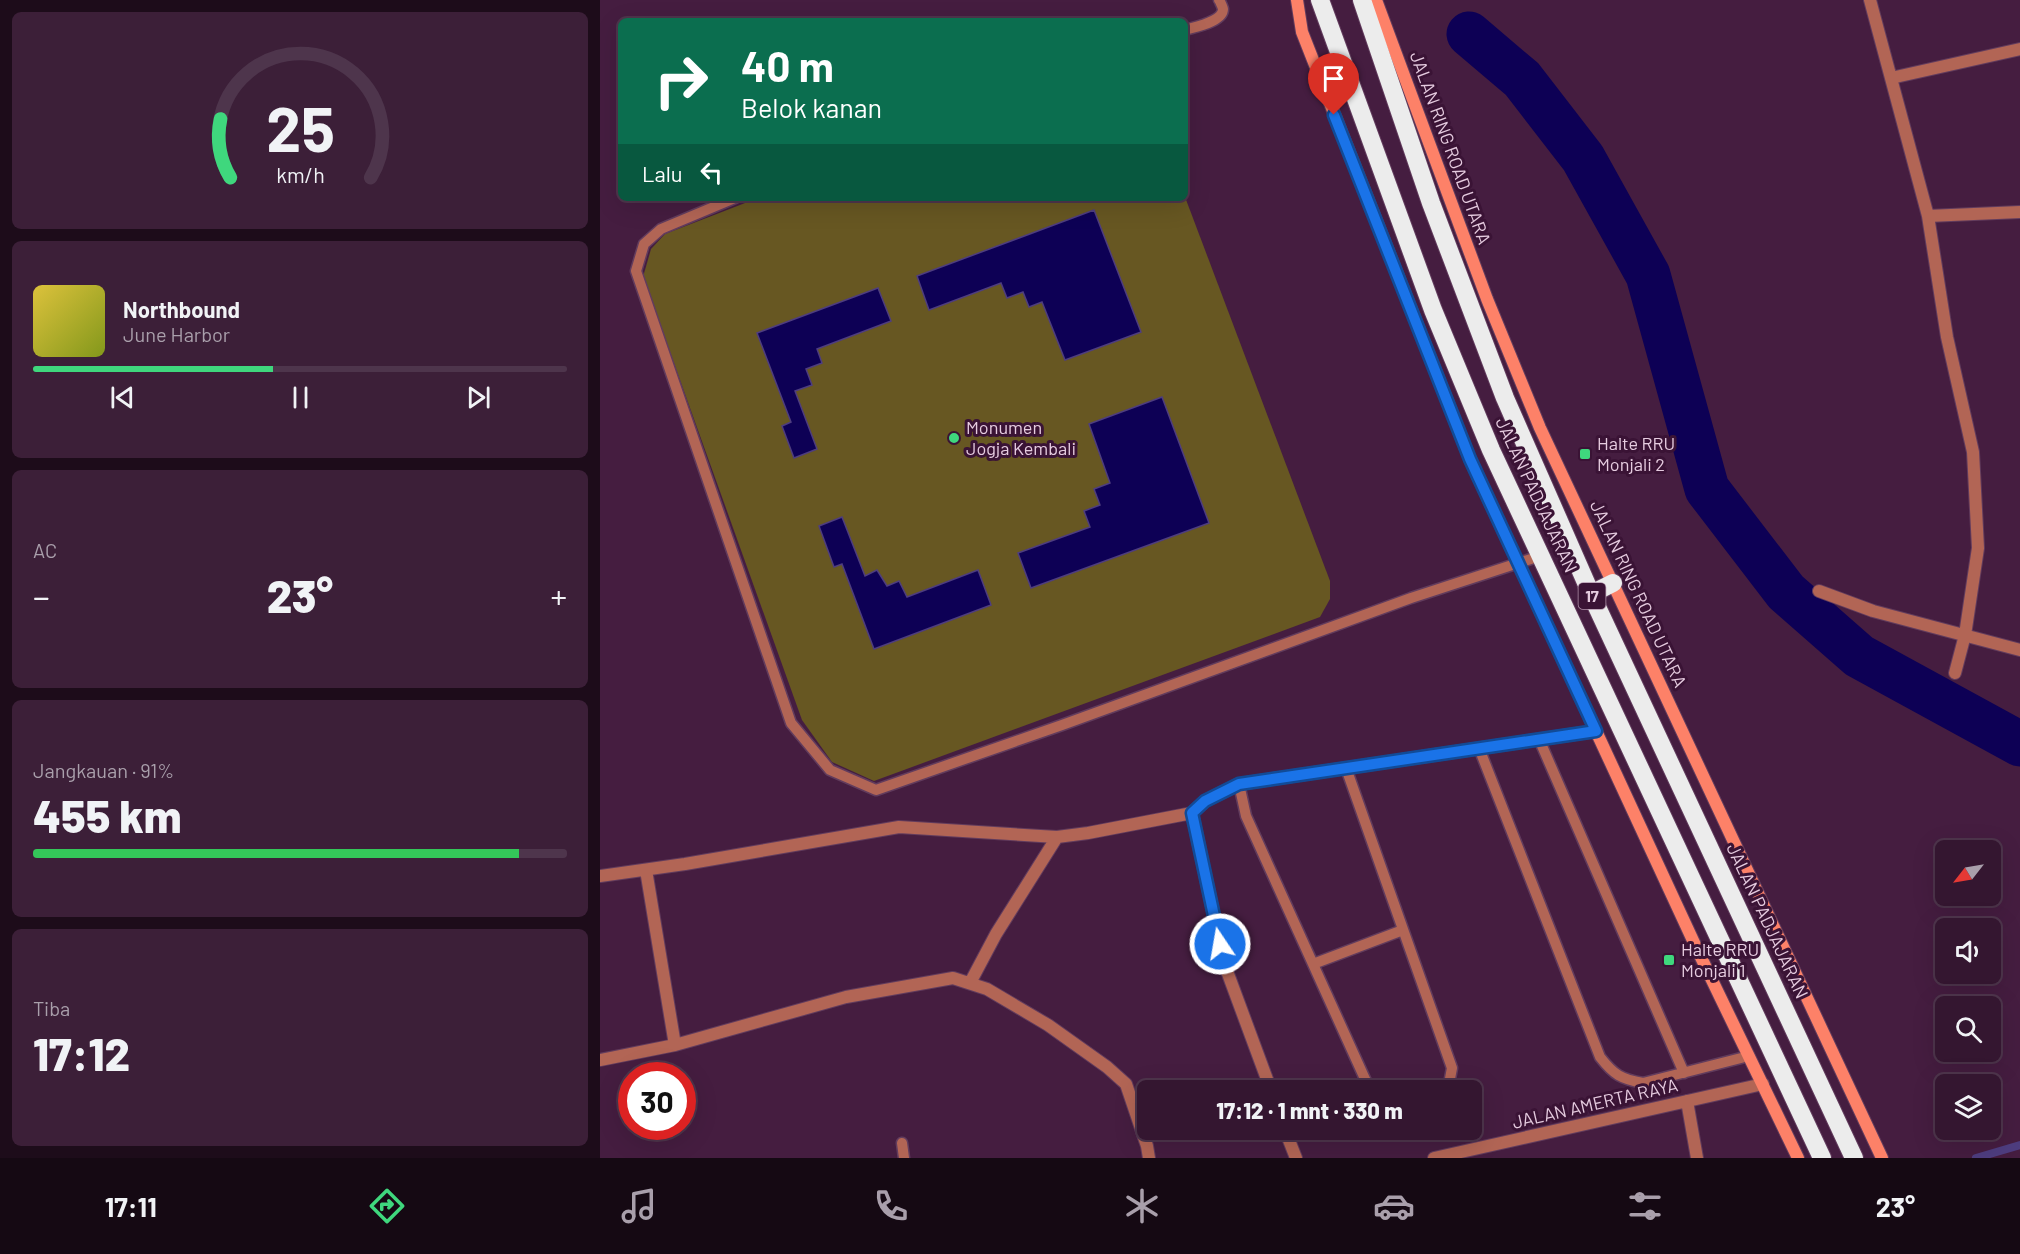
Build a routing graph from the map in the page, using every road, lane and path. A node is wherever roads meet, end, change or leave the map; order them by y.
1 (1219, 0) edge
2 (1297, 0) edge
3 (1320, 0) edge
4 (1362, 0) edge
5 (1376, 0) edge
6 (1870, 0) edge
7 (1188, 29) edge
8 (2020, 49) edge
9 (1891, 78) junction
10 (728, 201) edge
11 (2020, 212) edge
12 (1928, 216) junction
13 (1540, 556) junction
14 (1518, 562) junction
15 (1613, 583) junction
16 (1819, 591) dead end
17 (1591, 594) junction
18 (1965, 635) junction
19 (2020, 650) edge
20 (1955, 673) dead end
21 (1596, 731) junction
22 (1539, 739) junction
23 (1479, 748) junction
24 (1346, 768) junction
25 (1239, 784) junction
26 (1192, 813) junction
27 (1057, 837) junction
28 (646, 870) junction
29 (600, 876) edge
30 (1403, 930) junction
31 (1313, 964) junction
32 (970, 983) junction
33 (675, 1045) junction
34 (1749, 1056) junction
35 (600, 1060) edge
36 (1684, 1073) junction
37 (1267, 1080) edge
38 (1365, 1080) edge
39 (1450, 1080) edge
40 (1763, 1084) junction
41 (1687, 1101) junction
42 (1289, 1140) edge
43 (902, 1143) dead end
44 (904, 1158) edge
45 (1149, 1158) edge
46 (1296, 1158) edge
47 (1434, 1158) edge
48 (1697, 1158) edge
49 (1798, 1158) edge
50 (1822, 1158) edge
51 (1854, 1158) edge
52 (1881, 1158) edge

1 - 7 lane
2 - 14 street
3 - 13 highway, JALAN PADJAJARAN / 17
4 - 17 highway, JALAN PADJAJARAN / 17
5 - 15 street, JALAN RING ROAD UTARA
6 - 9 street
8 - 9 street
9 - 12 street
10 - 14 lane
11 - 12 street
12 - 18 street
13 - 14 lane
13 - 50 highway, JALAN PADJAJARAN / 17
14 - 21 street
15 - 17 highway
15 - 52 street, JALAN RING ROAD UTARA
16 - 18 street
17 - 51 highway, JALAN PADJAJARAN / 17
18 - 19 street
18 - 20 street
21 - 22 street
21 - 34 street
22 - 23 street
22 - 36 lane
23 - 24 street
23 - 36 lane
24 - 25 street
24 - 30 lane
25 - 26 street
25 - 31 lane
26 - 27 street
26 - 37 street
27 - 28 street
27 - 32 street
28 - 29 street
28 - 33 street
30 - 31 lane
30 - 39 lane
31 - 38 lane
32 - 33 street
32 - 45 street
33 - 35 street
34 - 36 lane
34 - 40 street
40 - 41 street, JALAN AMERTA RAYA
40 - 49 street
41 - 47 street, JALAN AMERTA RAYA
41 - 48 street
42 - 46 street
43 - 44 lane

